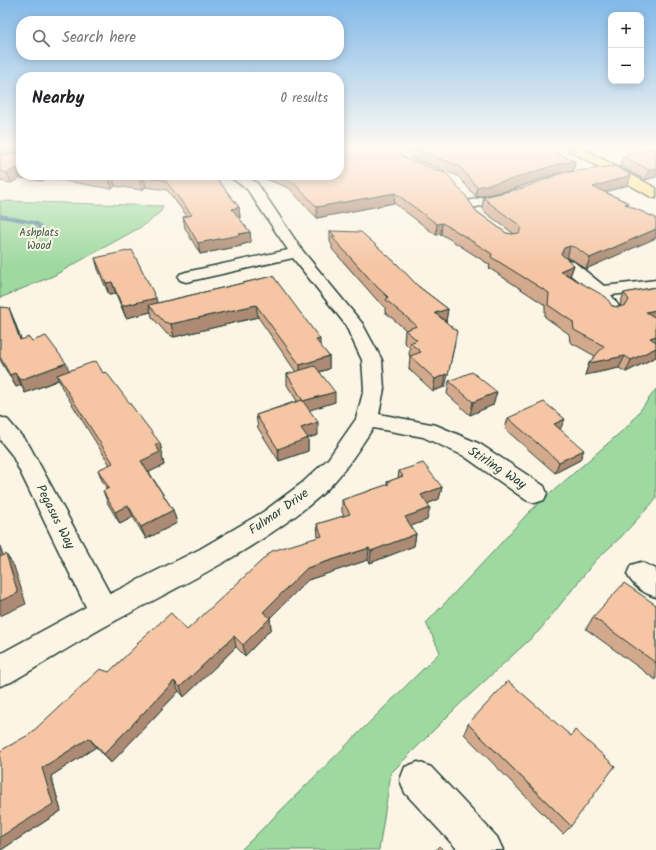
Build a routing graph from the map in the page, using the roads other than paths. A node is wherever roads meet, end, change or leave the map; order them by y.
1 (253, 188) edge
2 (645, 188) edge
3 (522, 191) edge
4 (462, 192) edge
5 (656, 194) edge
6 (472, 204) junction
7 (480, 217) edge
8 (297, 253) junction
9 (567, 264) edge
10 (186, 277) dead end
11 (656, 285) edge
12 (600, 290) junction
13 (614, 312) edge
14 (367, 420) junction
15 (0, 425) edge
16 (535, 493) dead end
17 (104, 612) junction
18 (0, 671) edge
19 (418, 780) dead end
20 (484, 850) edge

1 - 8 street, Fulmar Drive
2 - 5 main road
3 - 6 street
4 - 6 street
6 - 7 street
8 - 10 street
8 - 14 street, Fulmar Drive
9 - 12 street
11 - 12 street
12 - 13 street
14 - 16 street, Stirling Way
14 - 17 street, Fulmar Drive
15 - 17 street, Pegasus Way
17 - 18 street, Fulmar Drive
19 - 20 street

